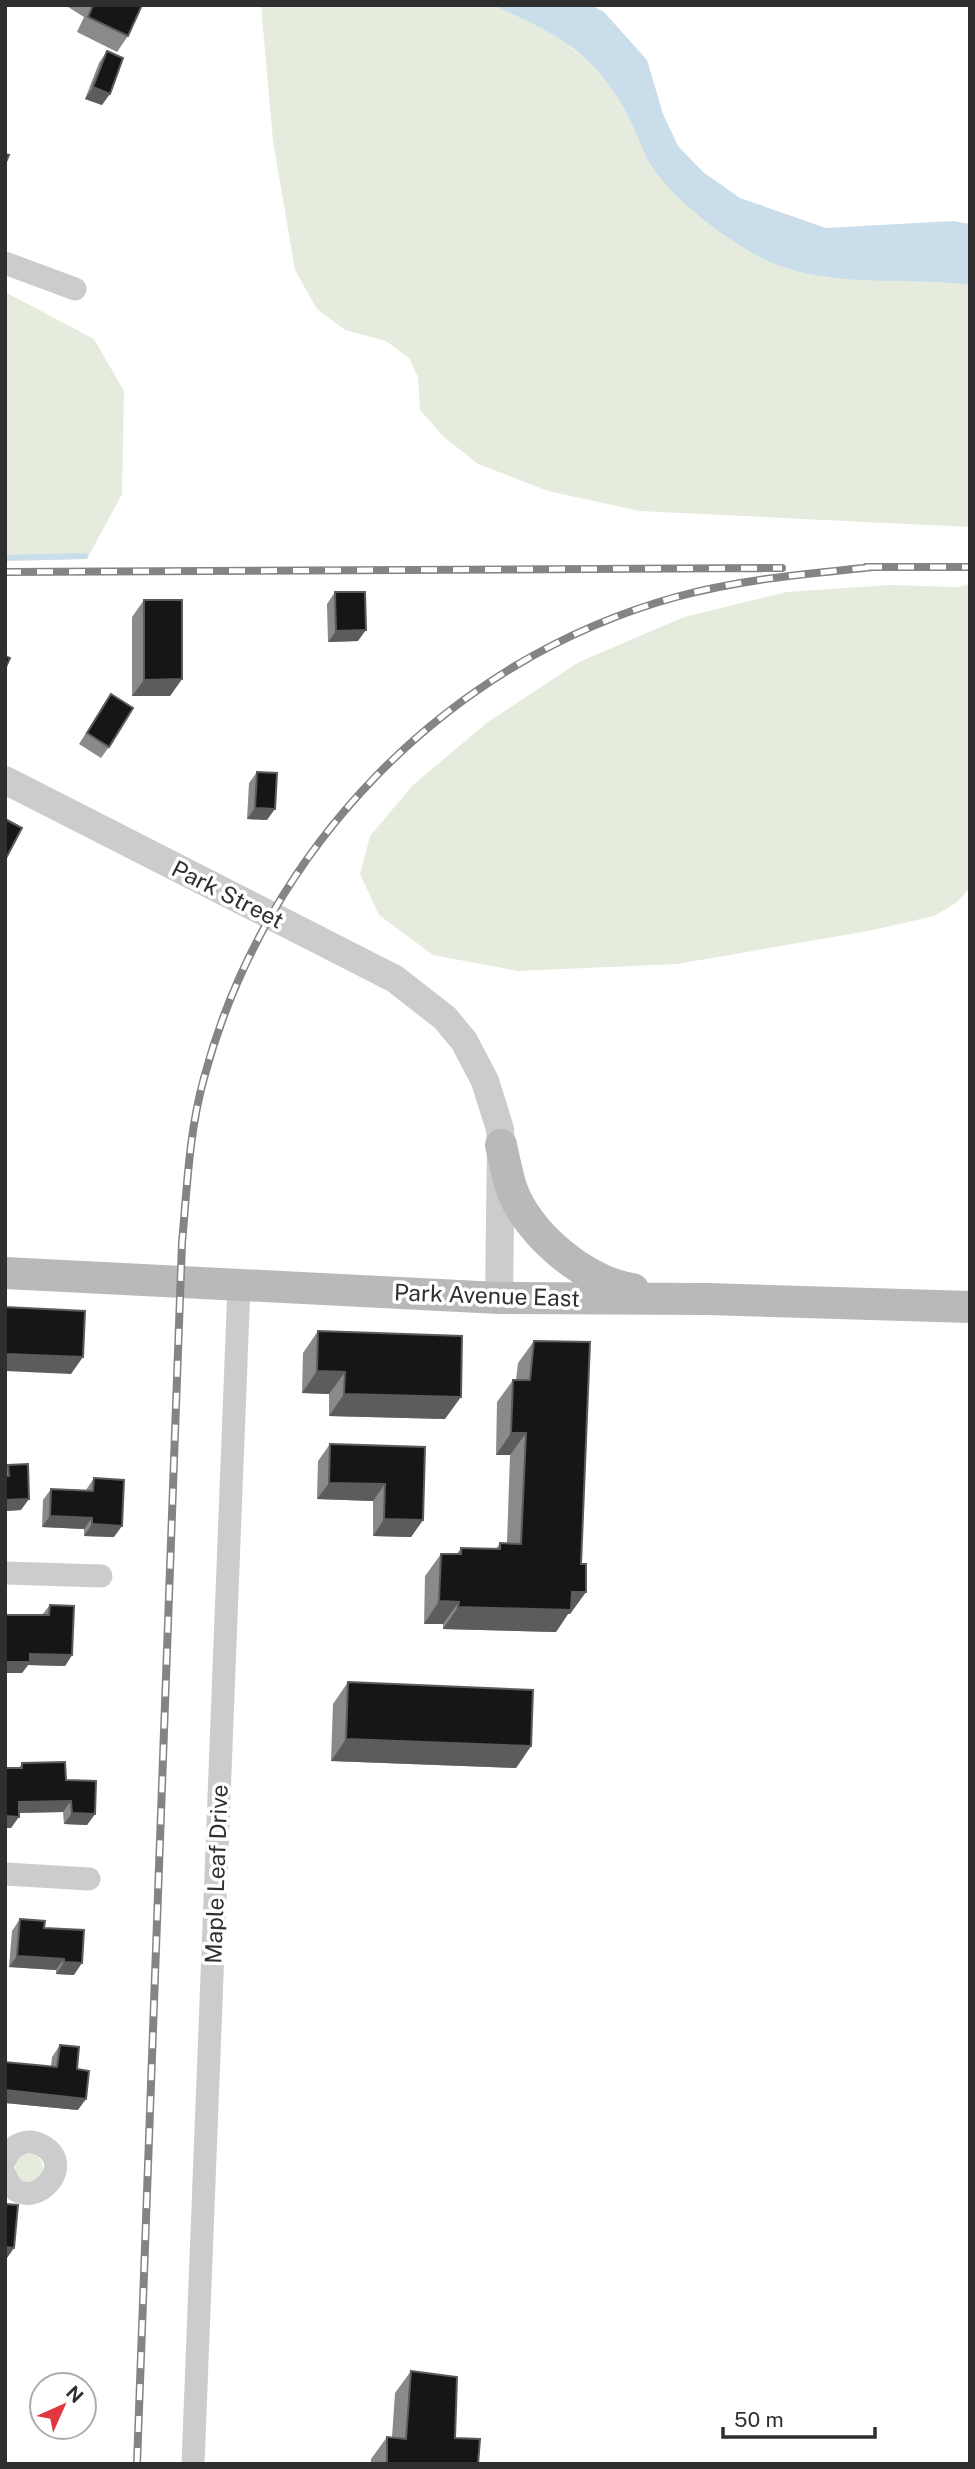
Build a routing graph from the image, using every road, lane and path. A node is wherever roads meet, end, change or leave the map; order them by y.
1 (5, 262) edge
2 (75, 289) dead end
3 (5, 780) edge
4 (501, 1144) junction
5 (5, 1272) edge
6 (239, 1285) junction
7 (499, 1298) junction
8 (707, 1299) junction
9 (970, 1307) edge
10 (5, 1573) edge
11 (101, 1576) dead end
12 (5, 1874) edge
13 (89, 1879) dead end
14 (5, 2161) edge
15 (5, 2175) edge
16 (193, 2464) edge

1 - 2 street
3 - 4 street, Park Street
4 - 7 street, Park Street
4 - 8 main road
5 - 6 main road, Park Avenue East
6 - 7 main road, Park Avenue East
6 - 16 street, Maple Leaf Drive
7 - 8 main road, Park Avenue East
8 - 9 main road, Park Avenue East
10 - 11 street
12 - 13 street
14 - 15 street

